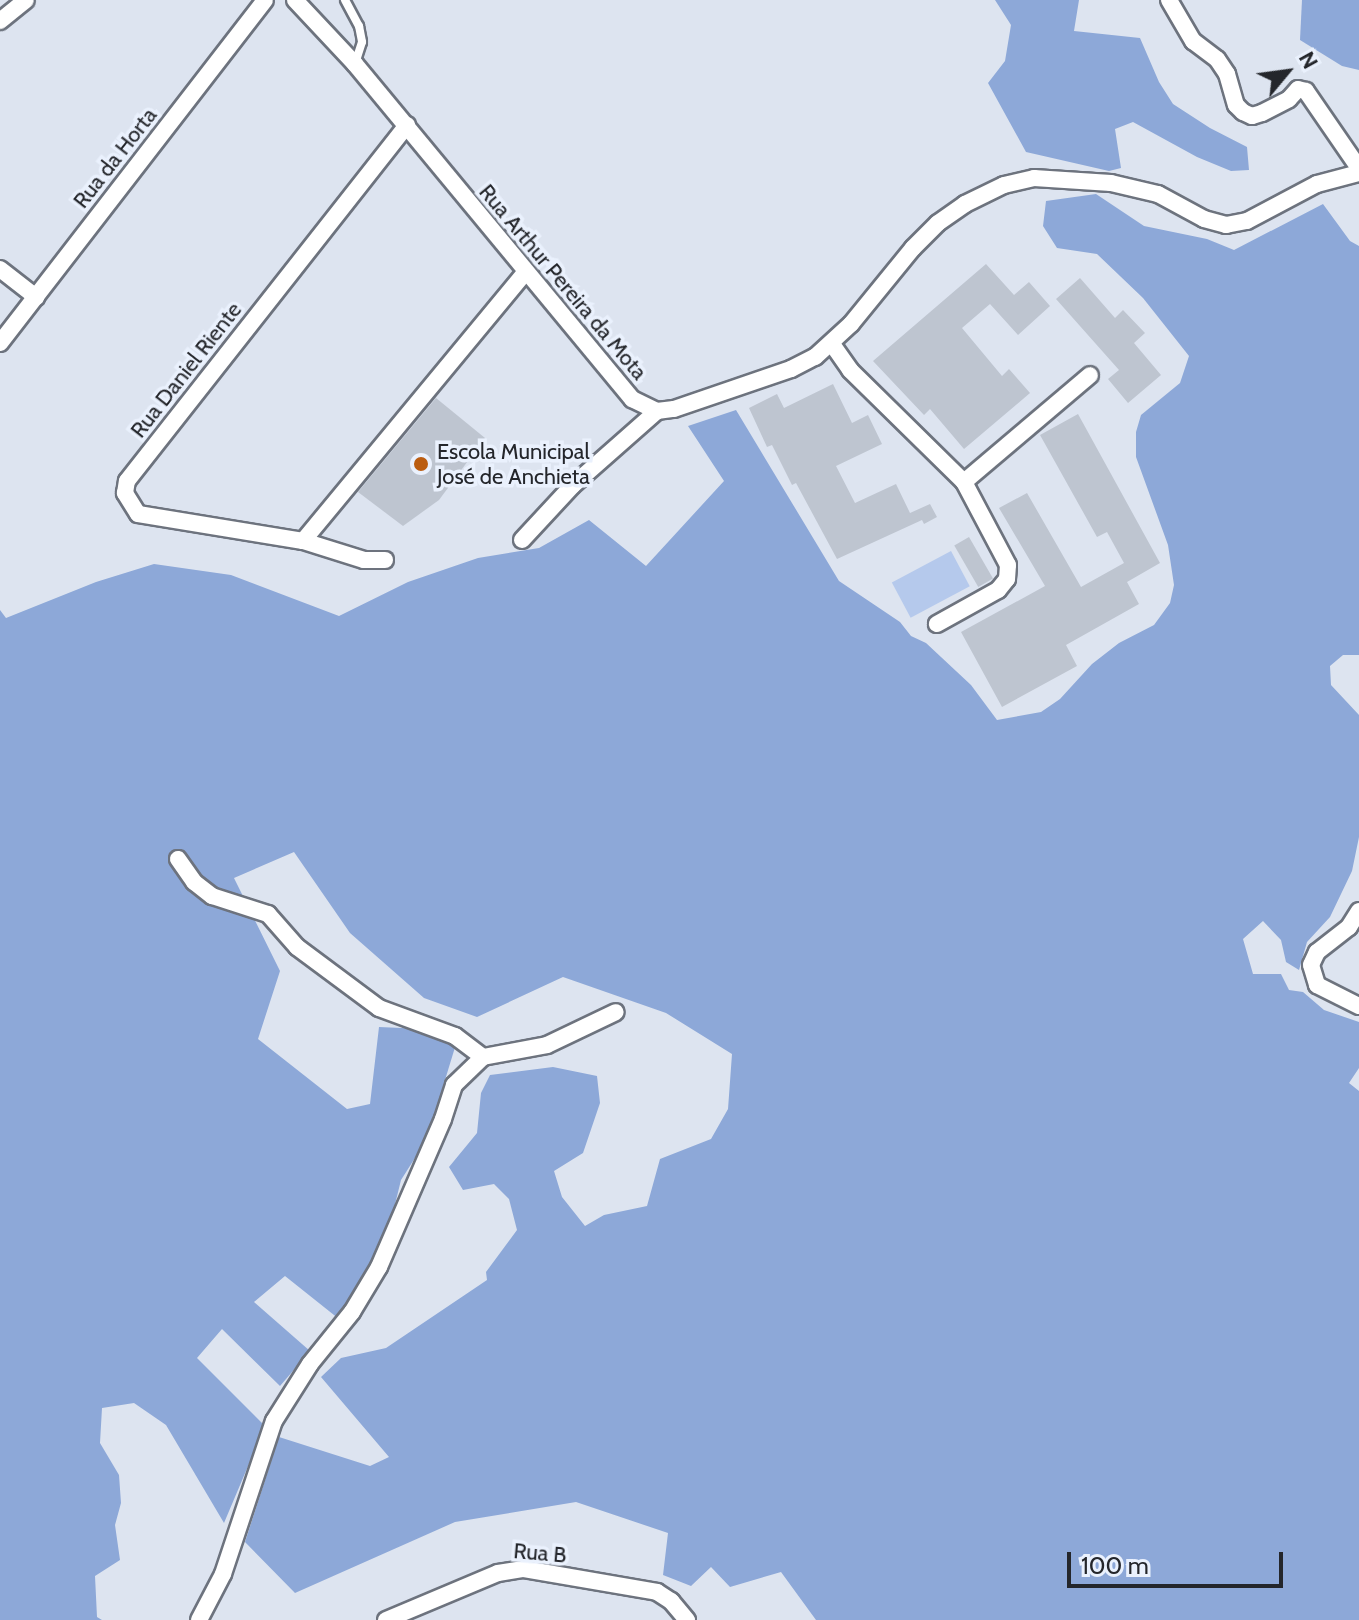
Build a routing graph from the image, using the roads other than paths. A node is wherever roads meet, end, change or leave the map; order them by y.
1 (26, 0) edge
2 (265, 0) edge
3 (295, 0) edge
4 (345, 0) edge
5 (1169, 0) edge
6 (0, 21) edge
7 (355, 64) junction
8 (407, 125) junction
9 (1359, 171) edge
10 (0, 269) edge
11 (525, 273) junction
12 (36, 297) junction
13 (0, 343) edge
14 (832, 344) junction
15 (1090, 375) dead end
16 (657, 411) junction
17 (964, 482) junction
18 (522, 540) dead end
19 (303, 541) junction
20 (385, 560) dead end
21 (937, 624) dead end
22 (178, 859) dead end
23 (1359, 911) edge
24 (1359, 1006) edge
25 (616, 1012) dead end
26 (483, 1057) junction
27 (199, 1620) edge
28 (386, 1620) edge
29 (687, 1620) edge

1 - 6 street
2 - 12 street, Rua da Horta
3 - 7 street, Rua Arthur Pereira da Mota
4 - 7 lane
5 - 9 street
7 - 8 street, Rua Arthur Pereira da Mota
8 - 11 street, Rua Arthur Pereira da Mota
8 - 19 street, Rua Daniel Riente
9 - 14 street
10 - 12 street
11 - 16 street, Rua Arthur Pereira da Mota
11 - 19 street
12 - 13 street, Rua da Horta
14 - 16 street
14 - 17 street
15 - 17 street
16 - 18 street
17 - 21 street
19 - 20 street, Rua Daniel Riente
22 - 26 street
23 - 24 street
25 - 26 street
26 - 27 street
28 - 29 street, Rua B

